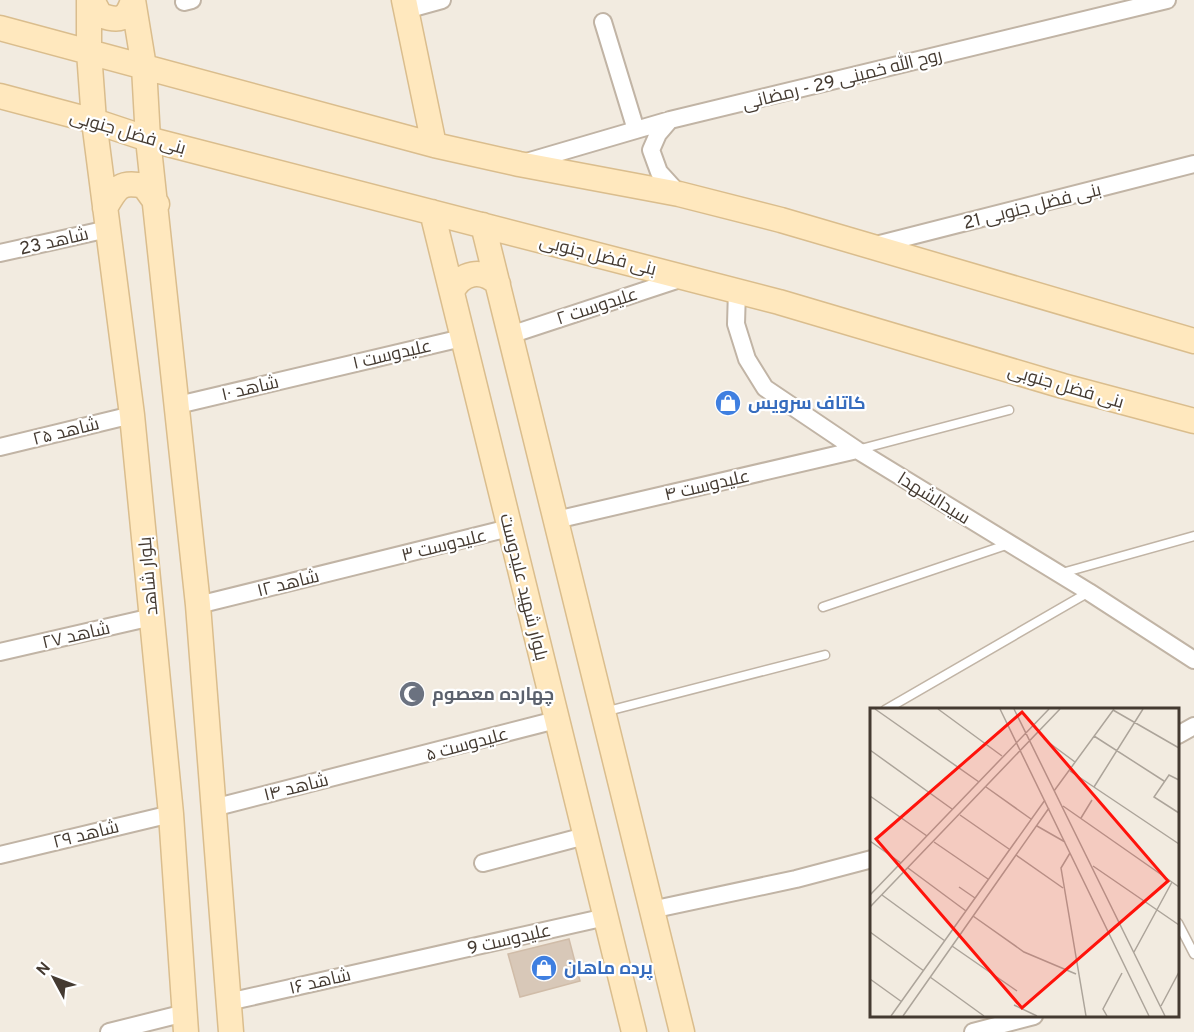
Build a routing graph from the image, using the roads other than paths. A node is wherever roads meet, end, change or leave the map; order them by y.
1 (91, 0) edge
2 (133, 0) edge
3 (442, 0) edge
4 (1167, 0) edge
5 (405, 5) edge
6 (603, 22) dead end
7 (0, 28) edge
8 (89, 52) junction
9 (144, 67) junction
10 (0, 96) edge
11 (670, 120) junction
12 (94, 121) junction
13 (636, 130) junction
14 (148, 139) junction
15 (434, 145) junction
16 (519, 164) junction
17 (1194, 164) edge
18 (679, 194) junction
19 (157, 204) junction
20 (432, 212) junction
21 (107, 219) junction
22 (483, 225) junction
23 (869, 247) junction
24 (0, 253) edge
25 (685, 277) junction
26 (498, 284) junction
27 (737, 290) junction
28 (452, 292) junction
29 (510, 334) junction
30 (462, 338) junction
31 (1194, 341) edge
32 (322, 371) joint
33 (178, 405) junction
34 (1009, 410) dead end
35 (132, 415) junction
36 (1194, 421) edge
37 (0, 447) edge
38 (857, 450) junction
39 (556, 520) junction
40 (509, 528) junction
41 (1194, 536) edge
42 (1009, 544) junction
43 (378, 561) joint
44 (1059, 574) junction
45 (1089, 592) junction
46 (198, 605) junction
47 (823, 607) dead end
48 (152, 617) junction
49 (0, 652) edge
50 (825, 655) dead end
51 (1194, 660) edge
52 (888, 708) edge
53 (603, 713) junction
54 (556, 720) junction
55 (1194, 726) edge
56 (1179, 734) edge
57 (379, 767) joint
58 (213, 808) junction
59 (171, 814) junction
60 (585, 836) junction
61 (0, 855) edge
62 (870, 860) edge
63 (483, 863) dead end
64 (651, 910) junction
65 (606, 917) junction
66 (1179, 925) edge
67 (1194, 954) edge
68 (411, 961) joint
69 (228, 1002) junction
70 (1030, 1017) edge
71 (186, 1022) edge
72 (109, 1032) edge
73 (231, 1032) edge
74 (634, 1032) edge
75 (682, 1032) edge
76 (973, 1032) edge

1 - 2 main road
1 - 8 main road
2 - 9 main road
3 - 5 street
4 - 11 street, روح الله خمینی 29 - رمضانی
5 - 15 main road
6 - 13 street
7 - 8 main road
8 - 9 main road
8 - 12 main road, بلوار شاهد
9 - 14 main road
9 - 15 main road
10 - 12 main road, بنی فضل جنوبی
11 - 13 street, روح الله خمینی 29 - رمضانی
11 - 18 street
12 - 14 main road, بنی فضل جنوبی
12 - 21 main road, بلوار شاهد
13 - 16 street, روح الله خمینی 29 - رمضانی
14 - 19 main road
14 - 20 main road, بنی فضل جنوبی
15 - 16 main road
16 - 18 main road
17 - 23 street, بنی فضل جنوبی 21
18 - 23 main road
19 - 21 main road
19 - 33 main road
20 - 22 main road, بنی فضل جنوبی
20 - 28 main road, بلوار شهید علیدوست
21 - 24 street, شاهد 23
21 - 35 main road, بلوار شاهد
22 - 25 main road, بنی فضل جنوبی
22 - 26 main road
23 - 31 main road
25 - 27 main road, بنی فضل جنوبی
25 - 29 street, علیدوست ۲
26 - 28 main road
26 - 29 main road
27 - 36 main road, بنی فضل جنوبی
27 - 38 street, سیدالشهدا
28 - 30 main road, بلوار شهید علیدوست
29 - 39 main road
30 - 32 street, علیدوست ۱
30 - 40 main road, بلوار شهید علیدوست
32 - 33 street, شاهد ۱۰
33 - 46 main road
34 - 38 lane
35 - 37 street, شاهد ۲۵
35 - 48 main road, بلوار شاهد
38 - 39 street, علیدوست ۴
38 - 42 street, سیدالشهدا
39 - 53 main road
40 - 43 street, علیدوست ۳
40 - 54 main road, بلوار شهید علیدوست
41 - 44 lane
42 - 44 street, سیدالشهدا
42 - 47 lane
43 - 46 street, شاهد ۱۲
44 - 45 street, سیدالشهدا
45 - 51 street, سیدالشهدا
45 - 52 lane
46 - 58 main road
48 - 49 street, شاهد ۲۷
48 - 59 main road, بلوار شاهد
50 - 53 lane
53 - 64 main road
54 - 57 street, علیدوست ۵
54 - 60 main road, بلوار شهید علیدوست
55 - 56 street
57 - 58 street, شاهد ۱۴
58 - 69 main road
59 - 61 street, شاهد ۲۹
59 - 71 main road, بلوار شاهد
60 - 63 street
60 - 65 main road, بلوار شهید علیدوست
62 - 64 street
64 - 75 main road
65 - 68 street, علیدوست 9
65 - 74 main road, بلوار شهید علیدوست
66 - 67 lane
68 - 69 street, شاهد ۱۶
69 - 73 main road
70 - 76 street
71 - 72 street

